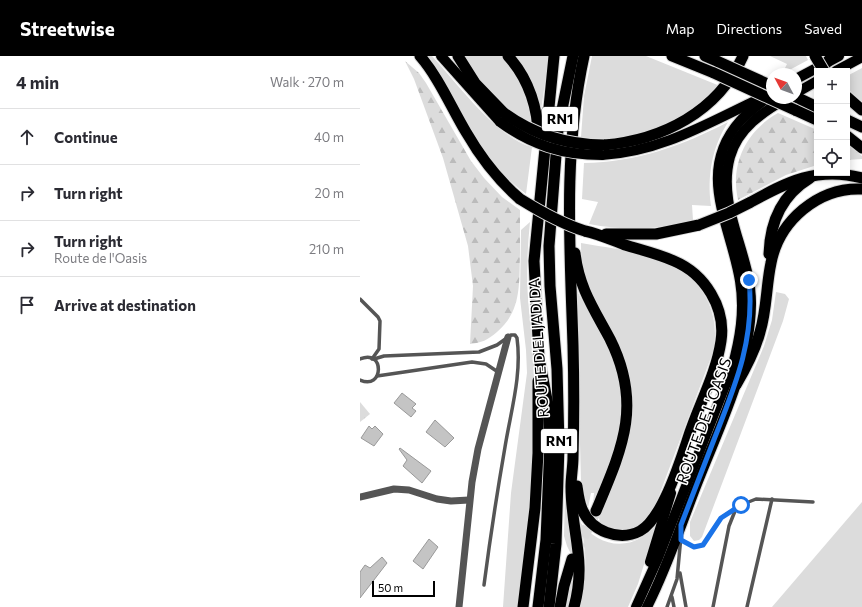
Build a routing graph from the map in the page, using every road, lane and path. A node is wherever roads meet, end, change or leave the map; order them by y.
1 (420, 56) edge
2 (441, 56) edge
3 (458, 56) edge
4 (508, 56) edge
5 (554, 56) edge
6 (573, 56) edge
7 (584, 56) edge
8 (672, 56) edge
9 (705, 56) edge
10 (743, 56) edge
11 (815, 56) edge
12 (839, 56) edge
13 (862, 57) edge
14 (828, 63) edge
15 (842, 68) edge
16 (802, 76) edge
17 (766, 83) edge
18 (814, 83) edge
19 (802, 92) edge
20 (766, 96) edge
21 (766, 98) edge
22 (802, 99) edge
23 (850, 100) edge
24 (778, 104) edge
25 (814, 105) edge
26 (862, 110) edge
27 (502, 117) junction
28 (814, 119) edge
29 (850, 121) edge
30 (862, 127) edge
31 (850, 138) edge
32 (862, 148) edge
33 (603, 150) junction
34 (814, 175) edge
35 (850, 175) edge
36 (814, 176) edge
37 (862, 178) edge
38 (542, 189) junction
39 (862, 189) edge
40 (569, 198) junction
41 (591, 232) junction
42 (770, 264) junction
43 (360, 299) edge
44 (366, 304) junction
45 (360, 305) edge
46 (508, 337) junction
47 (539, 358) junction
48 (360, 359) edge
49 (373, 359) junction
50 (499, 372) junction
51 (377, 376) junction
52 (360, 380) edge
53 (366, 382) junction
54 (360, 383) edge
55 (736, 384) junction
56 (683, 452) junction
57 (573, 457) junction
58 (360, 497) edge
59 (772, 499) junction
60 (469, 500) junction
61 (812, 502) dead end
62 (741, 505) junction
63 (596, 511) tunnel mouth
64 (681, 525) junction
65 (681, 540) junction
66 (572, 559) tunnel mouth
67 (679, 570) junction
68 (484, 585) dead end
69 (642, 594) junction
70 (672, 597) junction
71 (459, 607) edge
72 (523, 607) edge
73 (538, 607) edge
74 (550, 607) edge
75 (560, 607) edge
76 (574, 607) edge
77 (636, 607) edge
78 (647, 607) edge
79 (667, 607) edge
80 (674, 607) edge
81 (686, 607) edge
82 (713, 607) edge
83 (747, 607) edge

1 - 41 highway, bridge
2 - 27 main road
3 - 27 highway
4 - 38 highway
5 - 38 highway, RN1
6 - 74 highway, ROUTE D'EL JADIDA / RN1
7 - 40 highway
8 - 28 highway, bridge
9 - 17 highway, bridge
10 - 33 highway
11 - 14 highway, bridge
12 - 14 main road
13 - 15 main road
14 - 16 main road
18 - 19 main road
20 - 33 main road
21 - 69 main road, ROUTE DE L'OASIS
22 - 25 highway
23 - 26 highway
24 - 55 main road, ROUTE DE L'OASIS
27 - 33 highway, bridge
29 - 30 highway
31 - 32 highway
34 - 41 highway, bridge
35 - 37 highway
36 - 42 highway
38 - 47 highway, ROUTE D'EL JADIDA / RN1
39 - 42 highway
40 - 57 highway
40 - 63 highway
41 - 56 highway
42 - 55 highway
43 - 44 lane
44 - 45 lane
44 - 49 lane
46 - 49 lane
46 - 50 street
46 - 68 lane
47 - 72 highway
47 - 73 highway, ROUTE D'EL JADIDA / RN1
48 - 49 lane
49 - 51 lane
50 - 51 lane
50 - 60 street
51 - 53 lane
52 - 53 lane
53 - 54 lane
55 - 64 main road, ROUTE DE L'OASIS
56 - 57 highway
56 - 69 main road
57 - 76 highway
58 - 60 street
59 - 61 lane
59 - 62 lane
59 - 83 lane
60 - 71 street
62 - 65 lane
62 - 82 lane
64 - 65 lane
64 - 78 main road, ROUTE DE L'OASIS
65 - 67 lane
66 - 75 highway
67 - 70 lane
67 - 81 lane
69 - 77 main road, ROUTE DE L'OASIS
70 - 79 lane
70 - 80 lane

